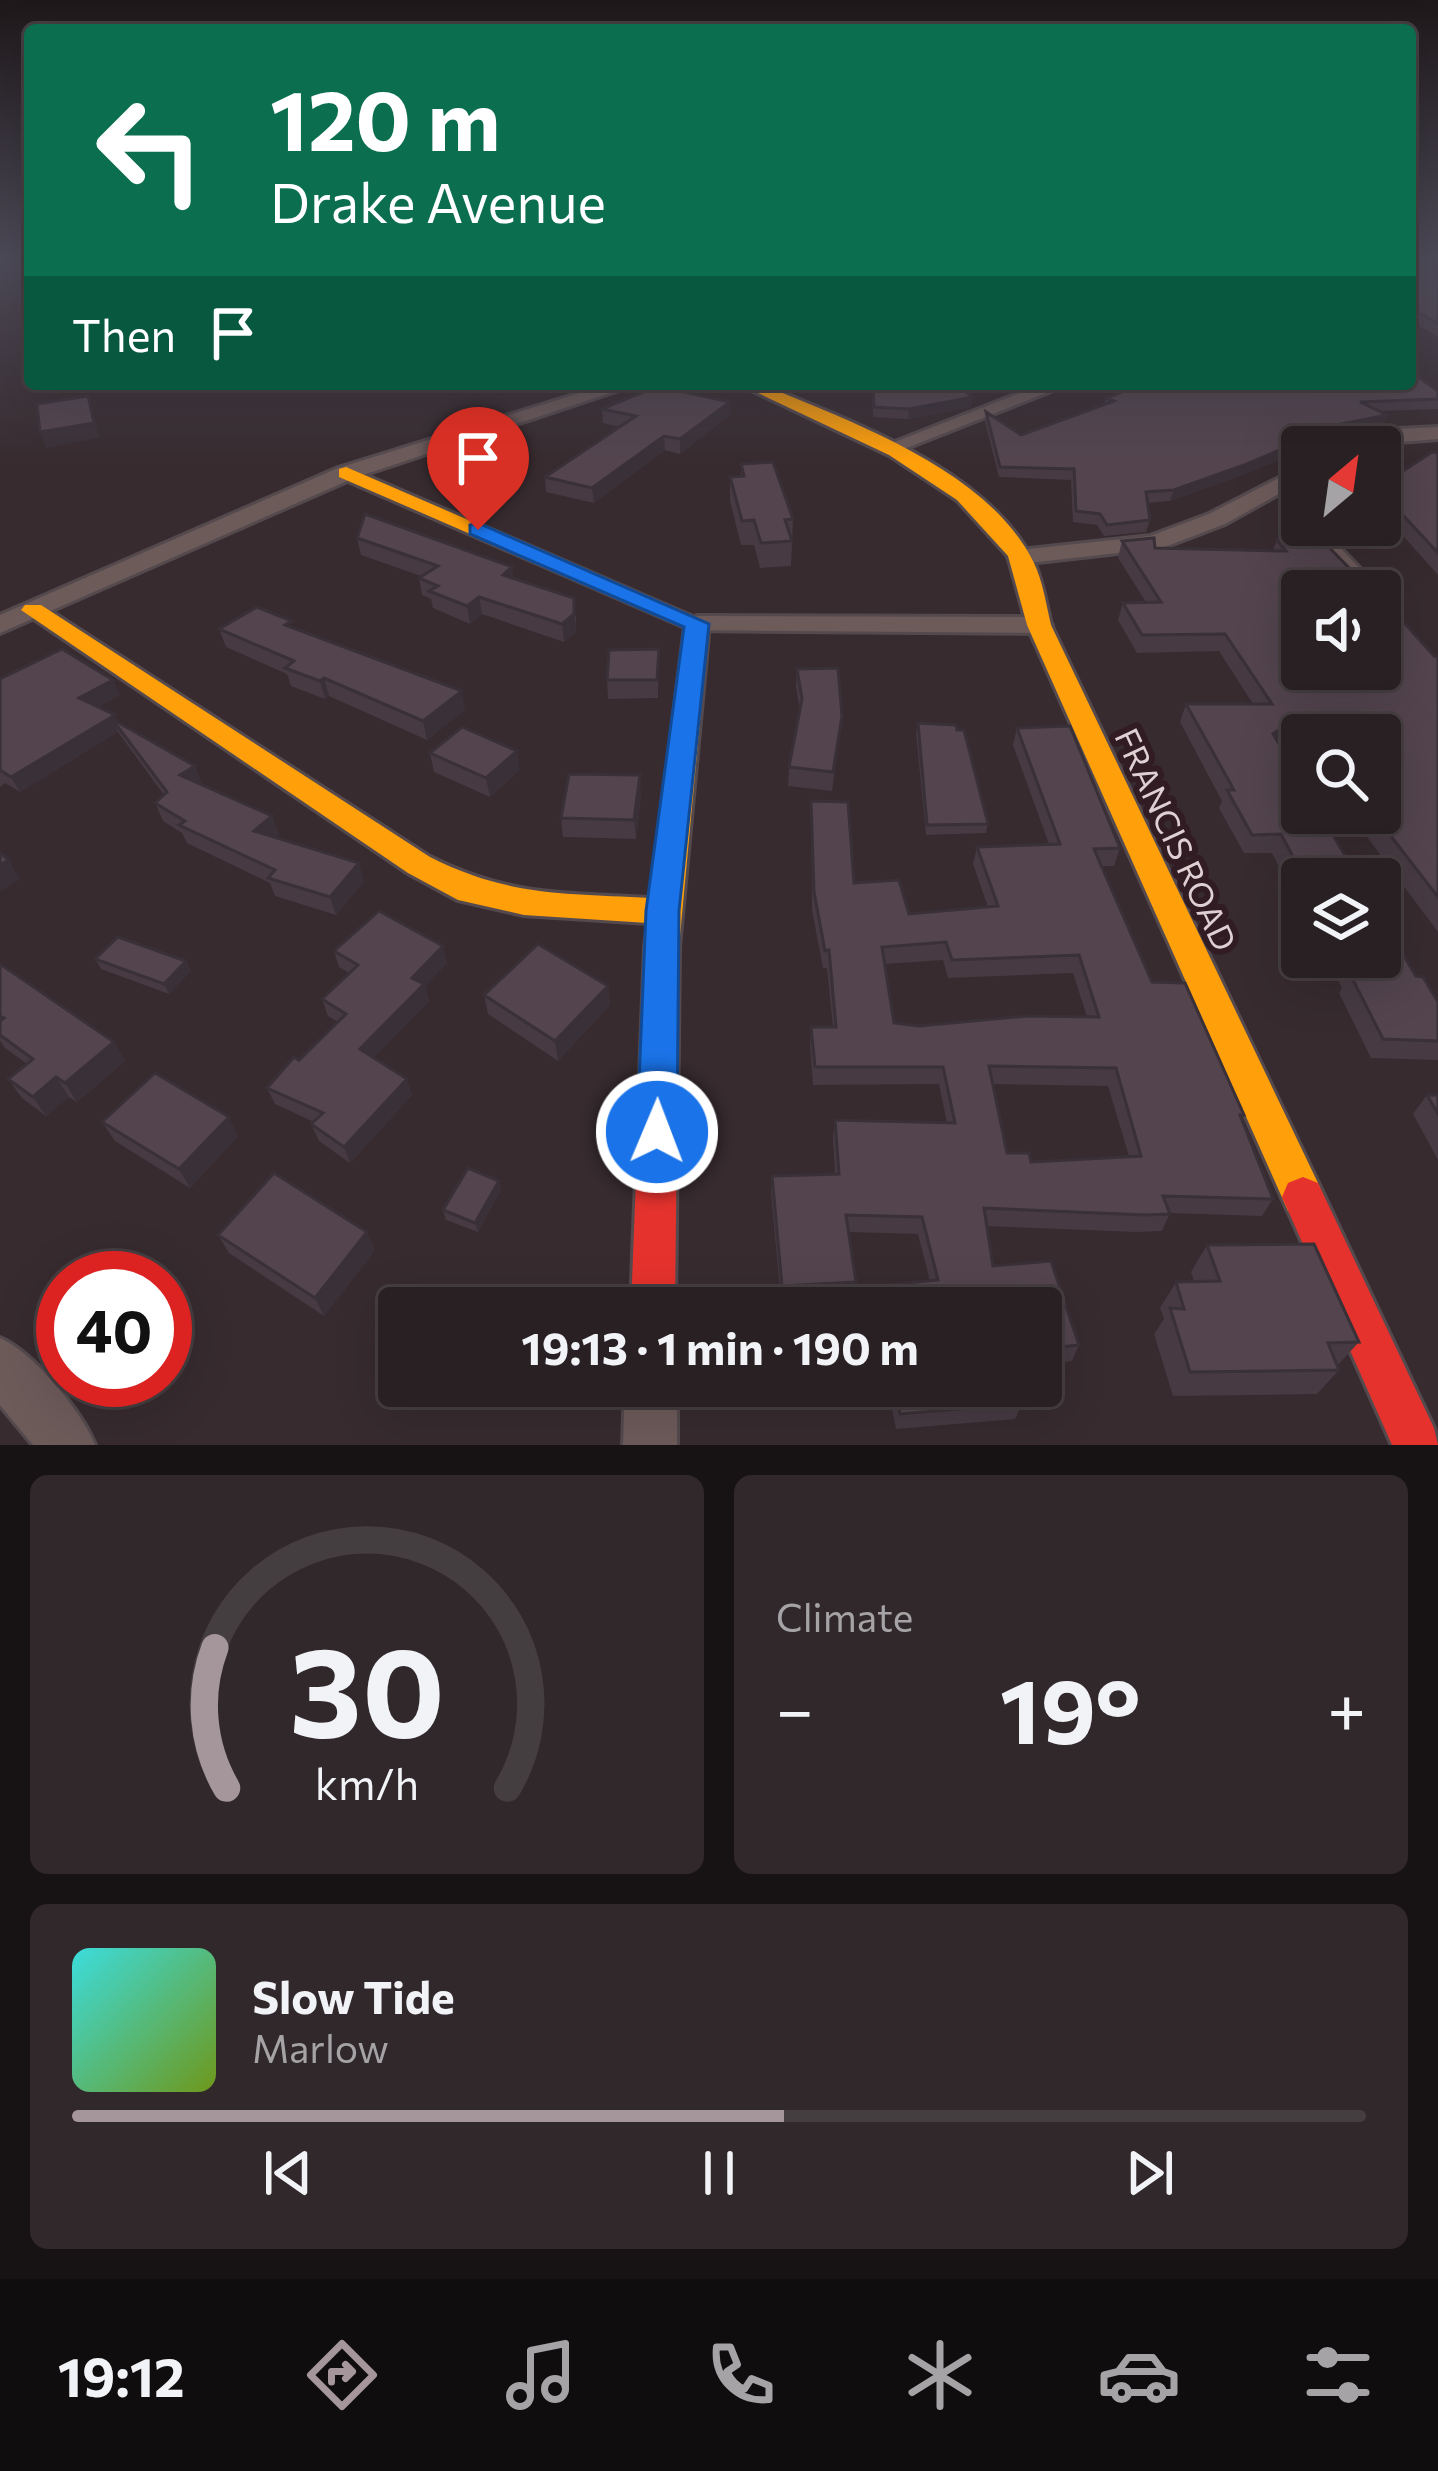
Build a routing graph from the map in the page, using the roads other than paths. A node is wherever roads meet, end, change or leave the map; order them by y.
1 (609, 390) edge
2 (760, 390) edge
3 (1044, 390) edge
4 (1438, 433) edge
5 (1401, 435) edge
6 (887, 449) junction
7 (346, 473) junction
8 (1281, 486) edge
9 (1273, 491) junction
10 (1281, 500) edge
11 (1325, 546) edge
12 (1020, 557) junction
13 (1348, 570) edge
14 (33, 610) junction
15 (697, 624) junction
16 (0, 625) edge
17 (1039, 625) junction
18 (663, 911) junction
19 (654, 1287) edge
20 (0, 1364) edge
21 (651, 1407) edge
22 (68, 1445) edge
23 (650, 1445) edge
24 (1417, 1445) edge

1 - 7 street
2 - 6 street, FRANCIS ROAD
3 - 6 street
4 - 5 street
6 - 12 street, FRANCIS ROAD
7 - 14 street
7 - 15 street
8 - 9 street
9 - 10 street
9 - 12 street
11 - 13 street
12 - 17 street, FRANCIS ROAD
14 - 16 street
14 - 18 street
15 - 17 street
15 - 18 street
17 - 24 street, FRANCIS ROAD
18 - 19 street
20 - 22 street
21 - 23 street

